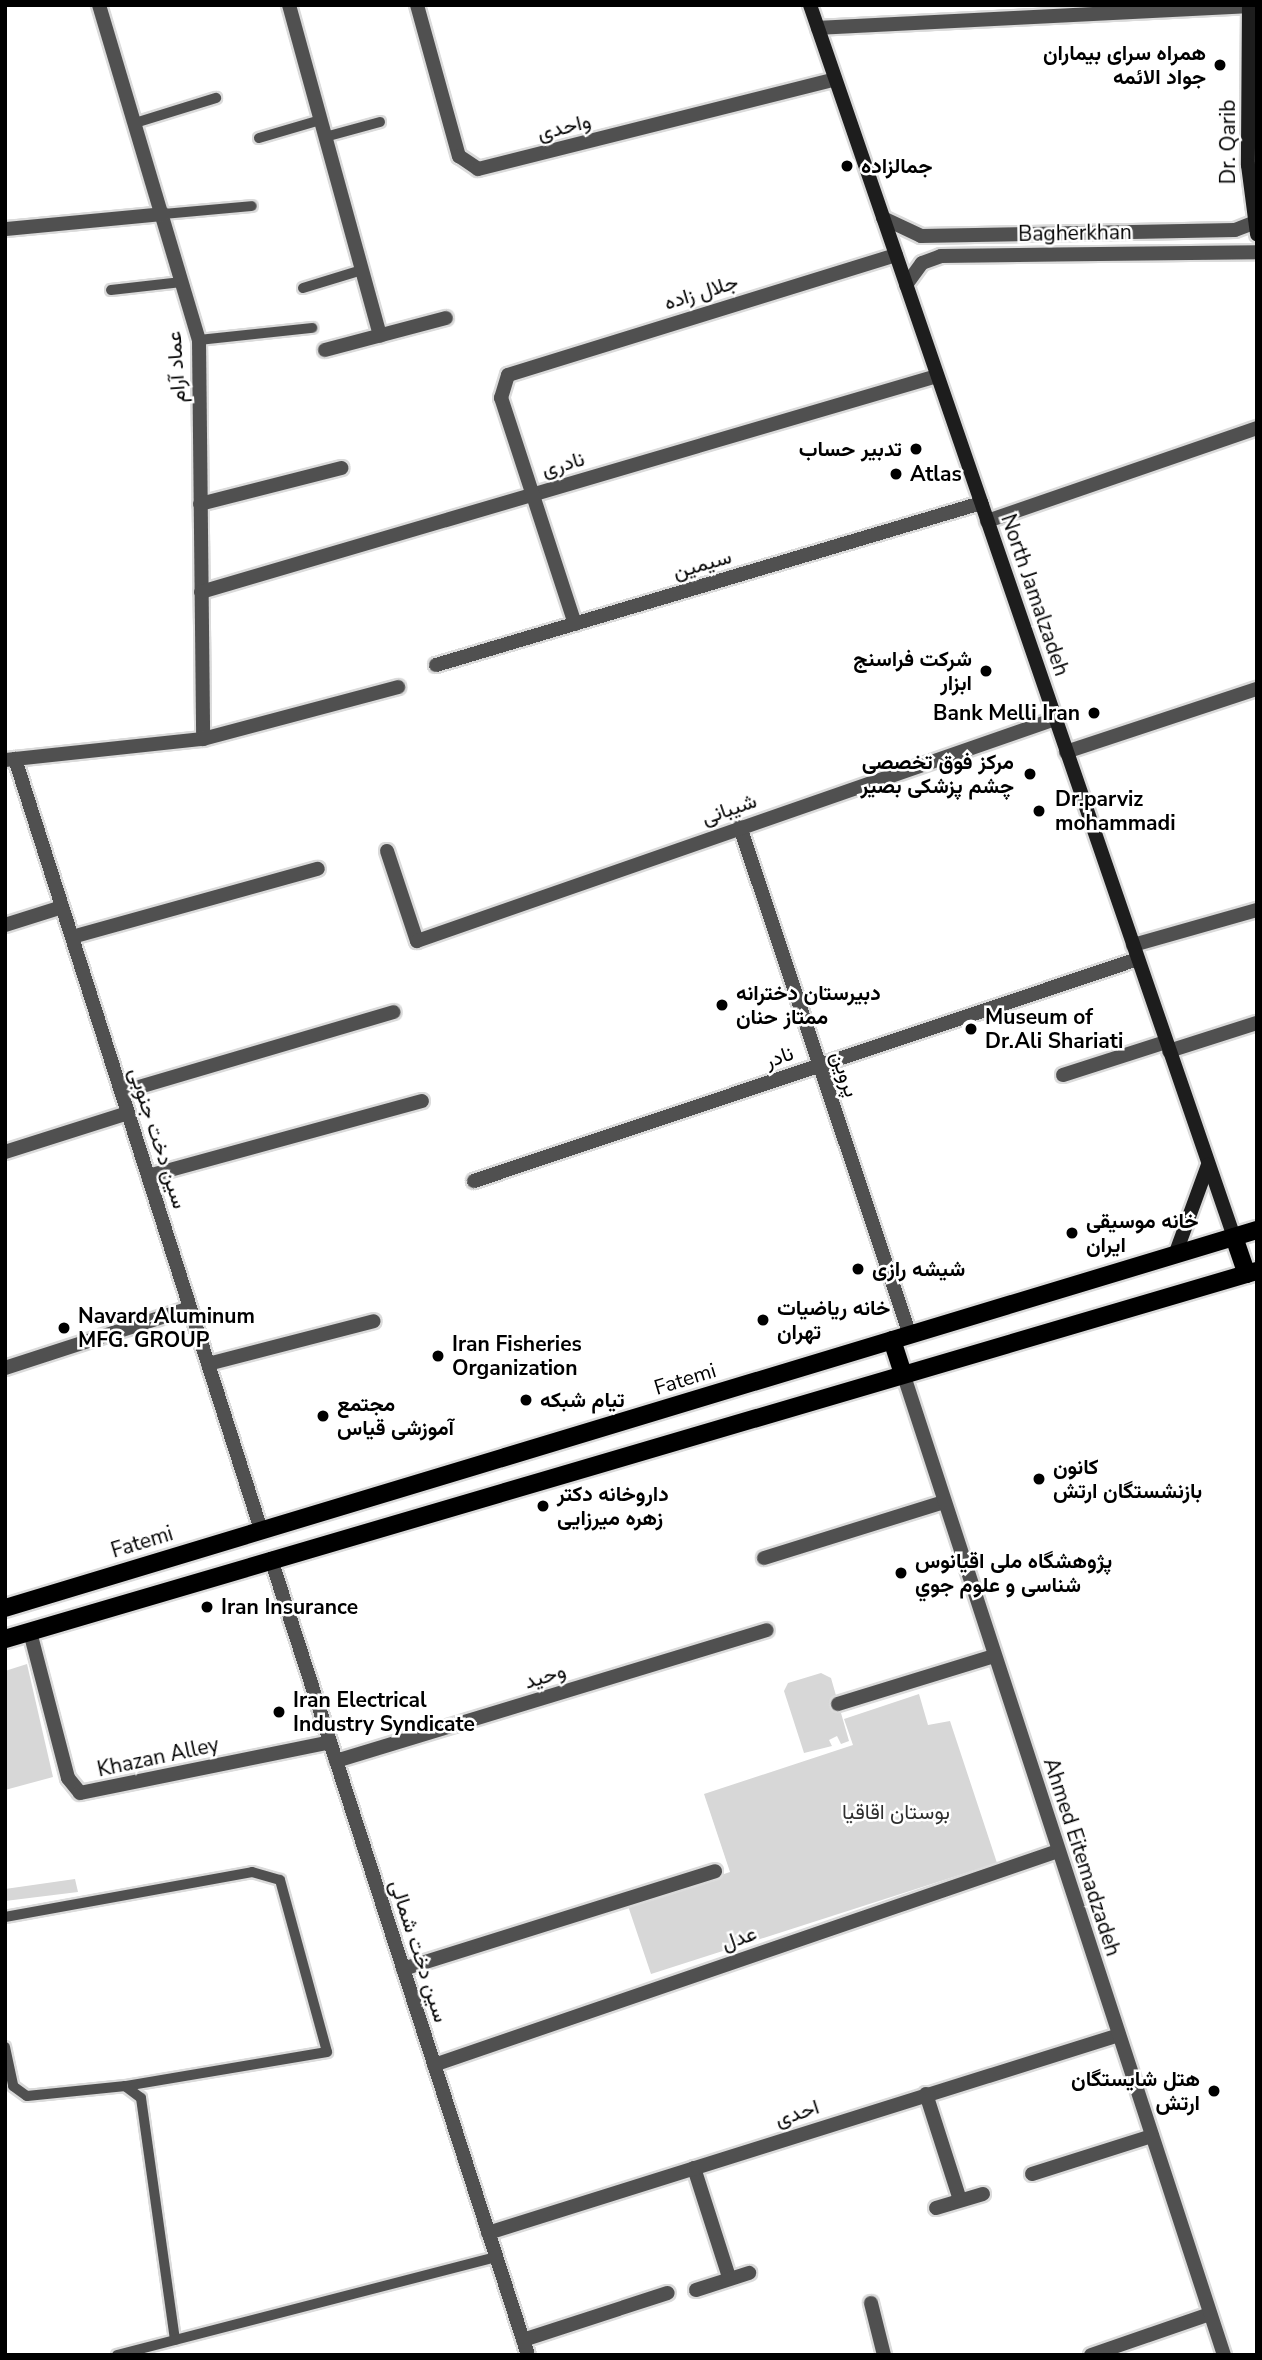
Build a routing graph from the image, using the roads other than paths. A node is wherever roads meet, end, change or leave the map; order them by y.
1 (99, 5) edge
2 (289, 5) edge
3 (416, 5) edge
4 (810, 5) edge
5 (1249, 5) edge
6 (818, 28) junction
7 (835, 79) junction
8 (216, 98) dead end
9 (320, 120) junction
10 (380, 122) dead end
11 (135, 123) junction
12 (325, 137) junction
13 (259, 138) dead end
14 (1252, 165) edge
15 (252, 206) dead end
16 (163, 214) junction
17 (883, 218) junction
18 (5, 229) edge
19 (1254, 229) edge
20 (1257, 252) edge
21 (896, 255) junction
22 (362, 270) junction
23 (182, 282) junction
24 (906, 285) junction
25 (303, 288) dead end
26 (111, 290) dead end
27 (446, 318) dead end
28 (312, 328) dead end
29 (380, 336) junction
30 (199, 340) junction
31 (325, 350) dead end
32 (937, 376) junction
33 (1257, 428) edge
34 (341, 468) dead end
35 (533, 494) junction
36 (981, 503) junction
37 (200, 504) junction
38 (987, 521) junction
39 (201, 592) junction
40 (575, 624) junction
41 (436, 665) dead end
42 (398, 687) dead end
43 (1257, 689) edge
44 (1055, 719) junction
45 (202, 740) junction
46 (1066, 752) junction
47 (10, 760) edge
48 (740, 827) junction
49 (387, 851) dead end
50 (318, 869) dead end
51 (62, 907) junction
52 (1257, 910) edge
53 (5, 925) edge
54 (72, 937) junction
55 (1135, 952) junction
56 (393, 1012) dead end
57 (1257, 1023) edge
58 (1168, 1046) junction
59 (820, 1066) junction
60 (1063, 1075) dead end
61 (122, 1092) junction
62 (422, 1101) dead end
63 (128, 1113) junction
64 (5, 1152) edge
65 (1208, 1165) junction
66 (148, 1176) junction
67 (474, 1181) dead end
68 (1257, 1230) edge
69 (1234, 1237) junction
70 (1175, 1255) junction
71 (1252, 1273) edge
72 (190, 1308) junction
73 (374, 1321) dead end
74 (910, 1335) junction
75 (892, 1340) junction
76 (208, 1364) junction
77 (5, 1368) edge
78 (903, 1373) junction
79 (944, 1502) junction
80 (261, 1530) junction
81 (764, 1558) dead end
82 (271, 1559) junction
83 (5, 1608) edge
84 (767, 1630) dead end
85 (30, 1632) junction
86 (5, 1639) edge
87 (994, 1656) junction
88 (838, 1704) dead end
89 (330, 1742) junction
90 (336, 1762) junction
91 (1058, 1851) junction
92 (715, 1871) dead end
93 (5, 1917) edge
94 (403, 1969) junction
95 (1118, 2035) junction
96 (5, 2047) edge
97 (434, 2065) junction
98 (125, 2086) junction
99 (926, 2094) junction
100 (1152, 2136) junction
101 (694, 2168) junction
102 (1032, 2174) dead end
103 (983, 2194) dead end
104 (960, 2200) junction
105 (936, 2208) dead end
106 (488, 2233) junction
107 (496, 2257) junction
108 (748, 2273) dead end
109 (729, 2277) junction
110 (696, 2290) dead end
111 (668, 2293) dead end
112 (871, 2303) dead end
113 (1210, 2314) junction
114 (175, 2340) junction
115 (523, 2340) junction
116 (117, 2355) edge
117 (528, 2355) edge
118 (884, 2355) edge
119 (1091, 2355) edge
120 (1224, 2355) edge

1 - 11 street, عماد آرام
2 - 9 street
3 - 7 street, واحدی
4 - 6 main road, North Jamalzadeh
5 - 6 street
5 - 14 main road, Dr. Qarib
6 - 7 main road, North Jamalzadeh
7 - 17 main road, North Jamalzadeh
8 - 11 lane
9 - 12 street
9 - 13 lane
10 - 12 lane
11 - 16 street, عماد آرام
12 - 22 street
14 - 19 main road, Dr. Qarib
15 - 16 lane
16 - 18 street
16 - 23 street, عماد آرام
17 - 19 street
17 - 21 main road, North Jamalzadeh
20 - 24 street, Bagherkhan
21 - 24 main road, North Jamalzadeh
21 - 35 street, جلال زاده
22 - 25 lane
22 - 29 street
23 - 26 lane
23 - 30 street, عماد آرام
24 - 32 main road, North Jamalzadeh
27 - 29 street
28 - 30 lane
29 - 31 street
30 - 37 street, عماد آرام
32 - 35 street, نادری
32 - 36 main road, North Jamalzadeh
33 - 38 street
34 - 37 street
35 - 39 street, نادری
35 - 40 street
36 - 38 main road, North Jamalzadeh
36 - 40 street, سیمین
37 - 39 street, عماد آرام
38 - 44 main road, North Jamalzadeh
39 - 45 street, عماد آرام
40 - 41 street, سیمین
42 - 45 street
43 - 46 street
44 - 46 main road, North Jamalzadeh
44 - 48 street, شیبانی
45 - 47 street
46 - 55 main road, North Jamalzadeh
47 - 51 street, سین دخت جنوبی
48 - 49 street, شیبانی
48 - 59 street, پروین
50 - 54 street
51 - 53 street
51 - 54 street, سین دخت جنوبی
52 - 55 street, نادر
54 - 61 street, سین دخت جنوبی
55 - 58 main road, North Jamalzadeh
55 - 59 street, نادر
56 - 61 street
57 - 58 street
58 - 60 street
58 - 65 main road, North Jamalzadeh
59 - 67 street, نادر
59 - 74 street, پروین
61 - 63 street, سین دخت جنوبی
62 - 66 street
63 - 64 street
63 - 66 street, سین دخت جنوبی
65 - 69 main road, North Jamalzadeh
65 - 70 main road
66 - 72 street, سین دخت جنوبی
68 - 69 main road, Fatemi
69 - 70 main road, Fatemi
69 - 71 main road
70 - 74 main road, Fatemi
71 - 78 main road
72 - 76 street, سین دخت جنوبی
72 - 77 street
73 - 76 street
74 - 75 main road, Fatemi
75 - 78 main road
75 - 80 main road, Fatemi
76 - 80 street, سین دخت جنوبی
78 - 79 street, Ahmed Eitemadzadeh
78 - 82 main road
79 - 81 street
79 - 87 street, Ahmed Eitemadzadeh
80 - 82 main road
80 - 83 main road, Fatemi
82 - 85 main road
82 - 89 street, سین دخت شمالی
84 - 90 street, وحید
85 - 86 main road
85 - 89 street, Khazan Alley
87 - 88 street
87 - 91 street, Ahmed Eitemadzadeh
89 - 90 street, سین دخت شمالی
90 - 94 street, سین دخت شمالی
91 - 95 street, Ahmed Eitemadzadeh
91 - 97 street, عدل
92 - 94 street
93 - 98 lane
94 - 97 street, سین دخت شمالی
95 - 99 street, احدی
95 - 100 street, Ahmed Eitemadzadeh
96 - 98 lane
97 - 106 street, سین دخت شمالی
98 - 114 lane
99 - 101 street, احدی
99 - 104 street
100 - 102 street
100 - 113 street, Ahmed Eitemadzadeh
101 - 106 street, احدی
101 - 109 street
103 - 104 street
104 - 105 street
106 - 107 street, سین دخت شمالی
107 - 114 lane
107 - 115 street, سین دخت شمالی
108 - 109 street
109 - 110 street
111 - 115 street
112 - 118 street
113 - 119 street
113 - 120 street, Ahmed Eitemadzadeh
114 - 116 lane
115 - 117 street, سین دخت شمالی

